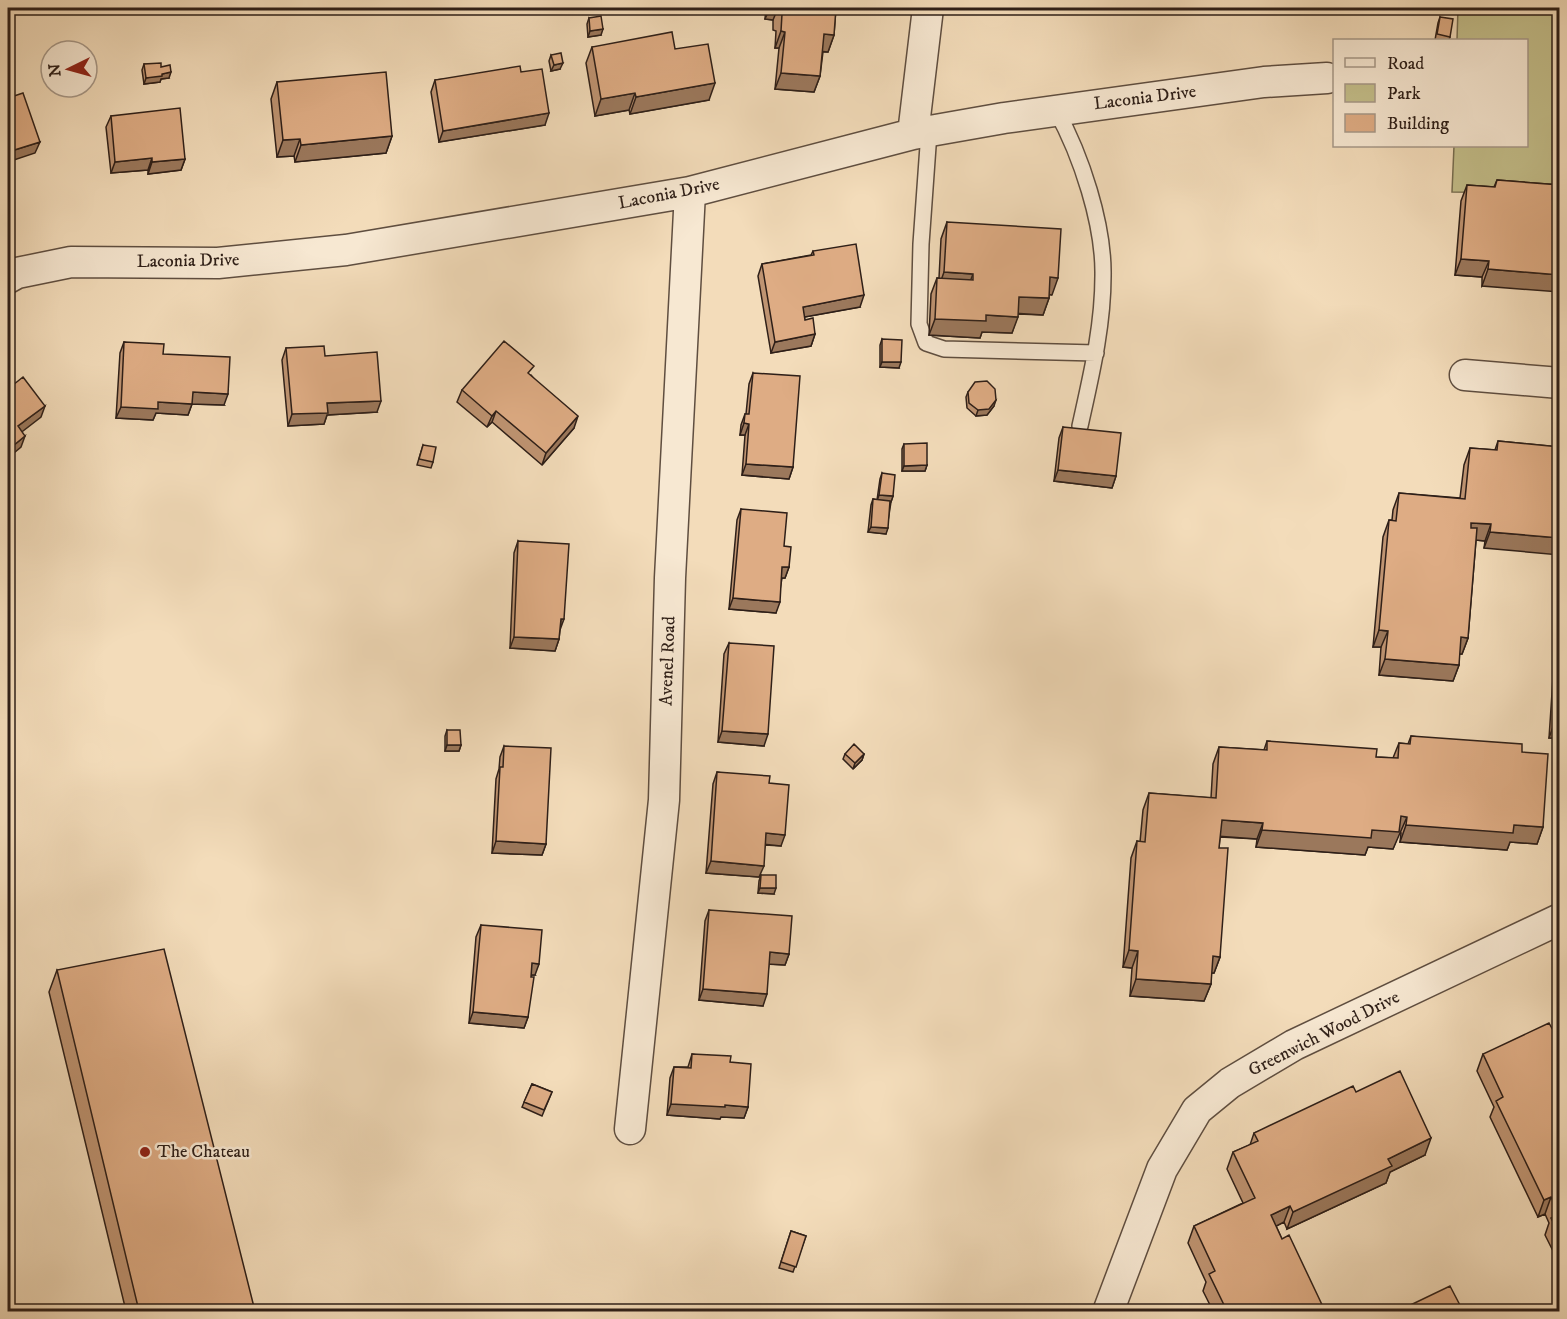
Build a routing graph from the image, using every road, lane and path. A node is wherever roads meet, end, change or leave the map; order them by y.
1 (928, 8) edge
2 (1327, 78) dead end
3 (1056, 110) junction
4 (921, 133) junction
5 (690, 192) junction
6 (8, 278) edge
7 (1096, 353) junction
8 (1465, 375) dead end
9 (1560, 383) edge
10 (1080, 426) edge
11 (1560, 919) edge
12 (630, 1129) dead end
13 (1108, 1311) edge

1 - 4 street
2 - 3 street, Laconia Drive
3 - 4 street, Laconia Drive
3 - 7 lane
4 - 5 street, Laconia Drive
4 - 7 lane
5 - 6 street, Laconia Drive
5 - 12 street, Avenel Road
7 - 10 lane
8 - 9 street
11 - 13 street, Greenwich Wood Drive

